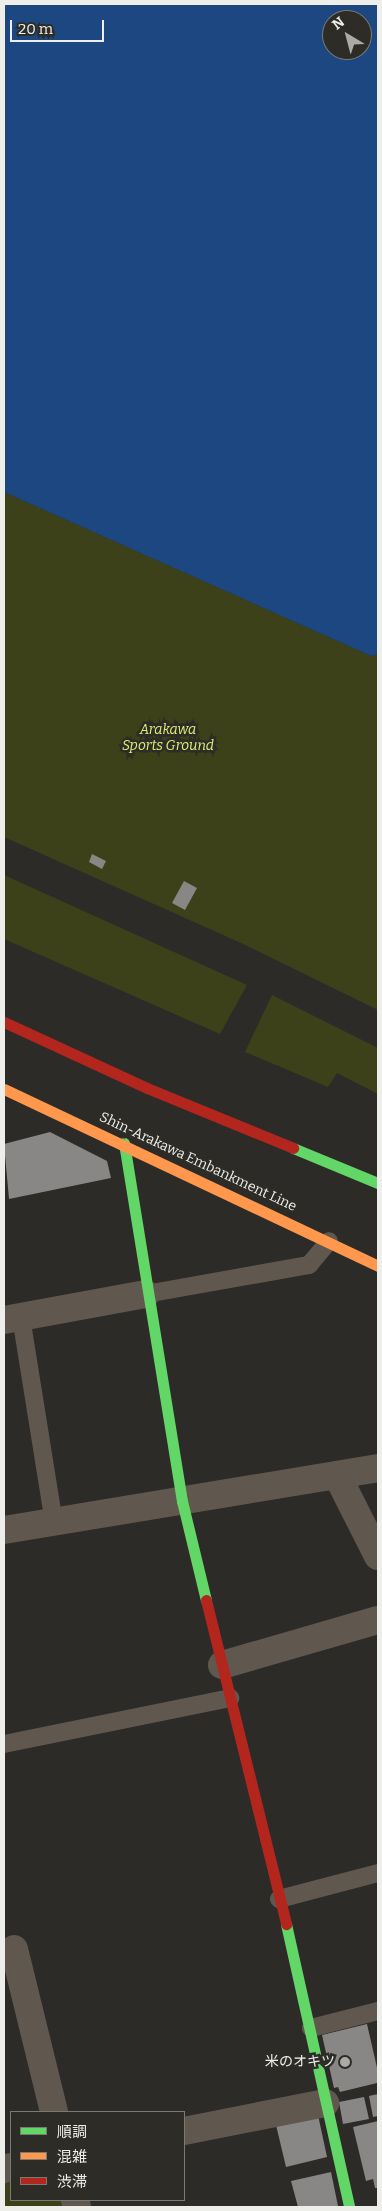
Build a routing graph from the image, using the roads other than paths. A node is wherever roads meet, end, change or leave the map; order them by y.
1 (4, 1022) edge
2 (4, 1089) edge
3 (124, 1143) junction
4 (378, 1183) edge
5 (329, 1241) junction
6 (378, 1266) edge
7 (146, 1294) junction
8 (12, 1318) edge
9 (378, 1468) edge
10 (336, 1475) junction
11 (182, 1501) junction
12 (54, 1522) junction
13 (4, 1530) edge
14 (378, 1556) edge
15 (378, 1620) edge
16 (222, 1665) junction
17 (230, 1698) junction
18 (4, 1744) edge
19 (378, 1873) edge
20 (279, 1898) junction
21 (14, 1949) dead end
22 (378, 2011) edge
23 (311, 2028) junction
24 (325, 2103) junction
25 (54, 2111) edge
26 (185, 2131) edge
27 (349, 2207) edge

1 - 4 street
2 - 3 street, Shin-Arakawa Embankment Line
3 - 5 street, Shin-Arakawa Embankment Line
3 - 7 street
5 - 6 street, Shin-Arakawa Embankment Line
5 - 7 lane
7 - 8 street
7 - 11 street
8 - 12 lane
9 - 10 street
10 - 11 street
10 - 14 street
11 - 12 street
11 - 16 street
12 - 13 street
15 - 16 street
16 - 17 street
17 - 18 lane
17 - 20 street
19 - 20 lane
20 - 23 street
21 - 25 street
22 - 23 lane
23 - 24 street
24 - 26 street
24 - 27 street

